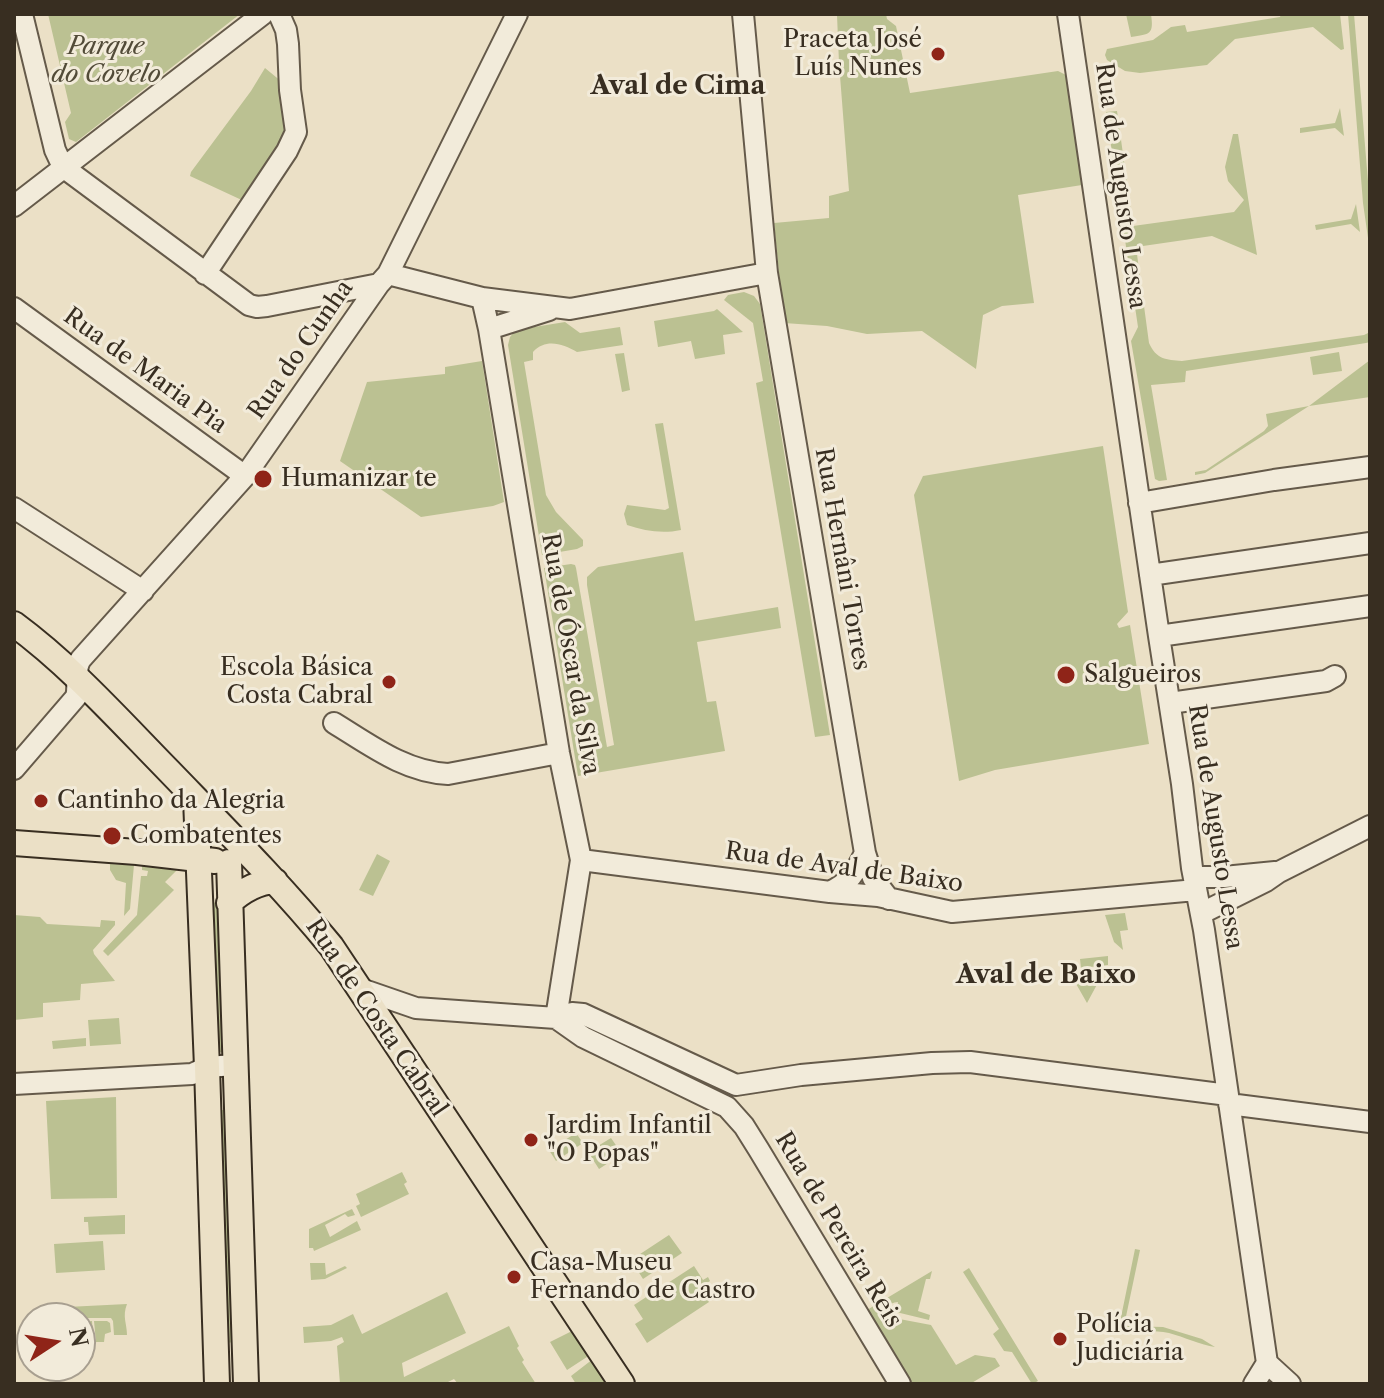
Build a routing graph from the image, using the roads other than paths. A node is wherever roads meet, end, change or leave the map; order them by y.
1 (263, 14) edge
2 (279, 14) edge
3 (517, 14) edge
4 (743, 14) edge
5 (1068, 14) edge
6 (21, 26) edge
7 (63, 167) junction
8 (14, 206) edge
9 (767, 273) junction
10 (205, 274) junction
11 (383, 279) junction
12 (482, 298) junction
13 (14, 308) edge
14 (557, 308) junction
15 (489, 329) junction
16 (1370, 467) edge
17 (245, 476) junction
18 (1370, 479) edge
19 (1313, 487) dead end
20 (1139, 503) junction
21 (14, 508) edge
22 (1370, 543) edge
23 (1150, 575) junction
24 (143, 591) junction
25 (1370, 606) edge
26 (14, 624) edge
27 (1159, 636) junction
28 (1335, 676) dead end
29 (78, 678) junction
30 (1170, 703) junction
31 (334, 723) dead end
32 (559, 753) junction
33 (14, 769) edge
34 (196, 799) junction
35 (1370, 826) edge
36 (14, 843) edge
37 (865, 853) junction
38 (199, 859) junction
39 (581, 860) junction
40 (229, 862) junction
41 (1279, 872) junction
42 (270, 876) junction
43 (1195, 884) junction
44 (830, 892) junction
45 (889, 899) junction
46 (229, 903) junction
47 (1202, 913) junction
48 (361, 989) junction
49 (416, 1008) junction
50 (556, 1018) junction
51 (385, 1027) junction
52 (235, 1065) junction
53 (207, 1067) junction
54 (14, 1084) edge
55 (736, 1085) junction
56 (1228, 1100) junction
57 (727, 1107) junction
58 (1370, 1122) edge
59 (245, 1351) junction
60 (216, 1352) junction
61 (1260, 1378) edge
62 (217, 1384) edge
63 (246, 1384) edge
64 (622, 1384) edge
65 (900, 1384) edge
66 (1290, 1384) edge

1 - 7 street
2 - 10 street
3 - 11 street, Rua do Cunha
4 - 9 street, Rua Hernâni Torres
5 - 20 street, Rua de Augusto Lessa
6 - 7 street
7 - 8 street
7 - 10 street
9 - 14 street
9 - 37 street, Rua Hernâni Torres
10 - 11 street
11 - 12 street
11 - 17 street, Rua do Cunha
12 - 14 street
12 - 15 street, Rua de Óscar da Silva
13 - 17 street, Rua de Maria Pia
14 - 15 street
15 - 32 street, Rua de Óscar da Silva
16 - 20 street
17 - 24 street, Rua do Cunha
18 - 19 street
20 - 23 street, Rua de Augusto Lessa
21 - 24 street
22 - 23 street
23 - 27 street, Rua de Augusto Lessa
24 - 29 street, Rua do Cunha
25 - 27 street
26 - 29 main road, Rua de Costa Cabral
27 - 30 street, Rua de Augusto Lessa
28 - 30 street
29 - 33 street, Rua do Cunha
29 - 34 main road, Rua de Costa Cabral
30 - 43 street, Rua de Augusto Lessa
31 - 32 street
32 - 39 street, Rua de Óscar da Silva
34 - 38 main road
34 - 42 main road, Rua de Costa Cabral
35 - 41 street
36 - 38 main road
37 - 44 street
37 - 45 street, Rua Hernâni Torres
38 - 40 main road
38 - 53 main road
39 - 44 street, Rua de Aval de Baixo
39 - 50 street, Rua de Óscar da Silva
40 - 42 main road
40 - 46 main road
41 - 43 street, Rua de Aval de Baixo
41 - 47 street
42 - 46 main road
42 - 48 main road, Rua de Costa Cabral
43 - 45 street, Rua de Aval de Baixo
43 - 47 street, Rua de Augusto Lessa
44 - 45 street, Rua de Aval de Baixo
46 - 52 main road
47 - 56 street, Rua de Augusto Lessa
48 - 49 street
48 - 51 main road, Rua de Costa Cabral
49 - 50 street
49 - 51 street
50 - 55 street
50 - 57 street
51 - 64 main road, Rua de Costa Cabral
52 - 53 street
52 - 59 main road
53 - 54 street
53 - 60 main road
55 - 56 street
55 - 57 street
56 - 58 street
56 - 61 street, Rua de Augusto Lessa
57 - 65 street, Rua de Pereira Reis
59 - 60 street
59 - 63 main road
60 - 62 main road
61 - 66 street

